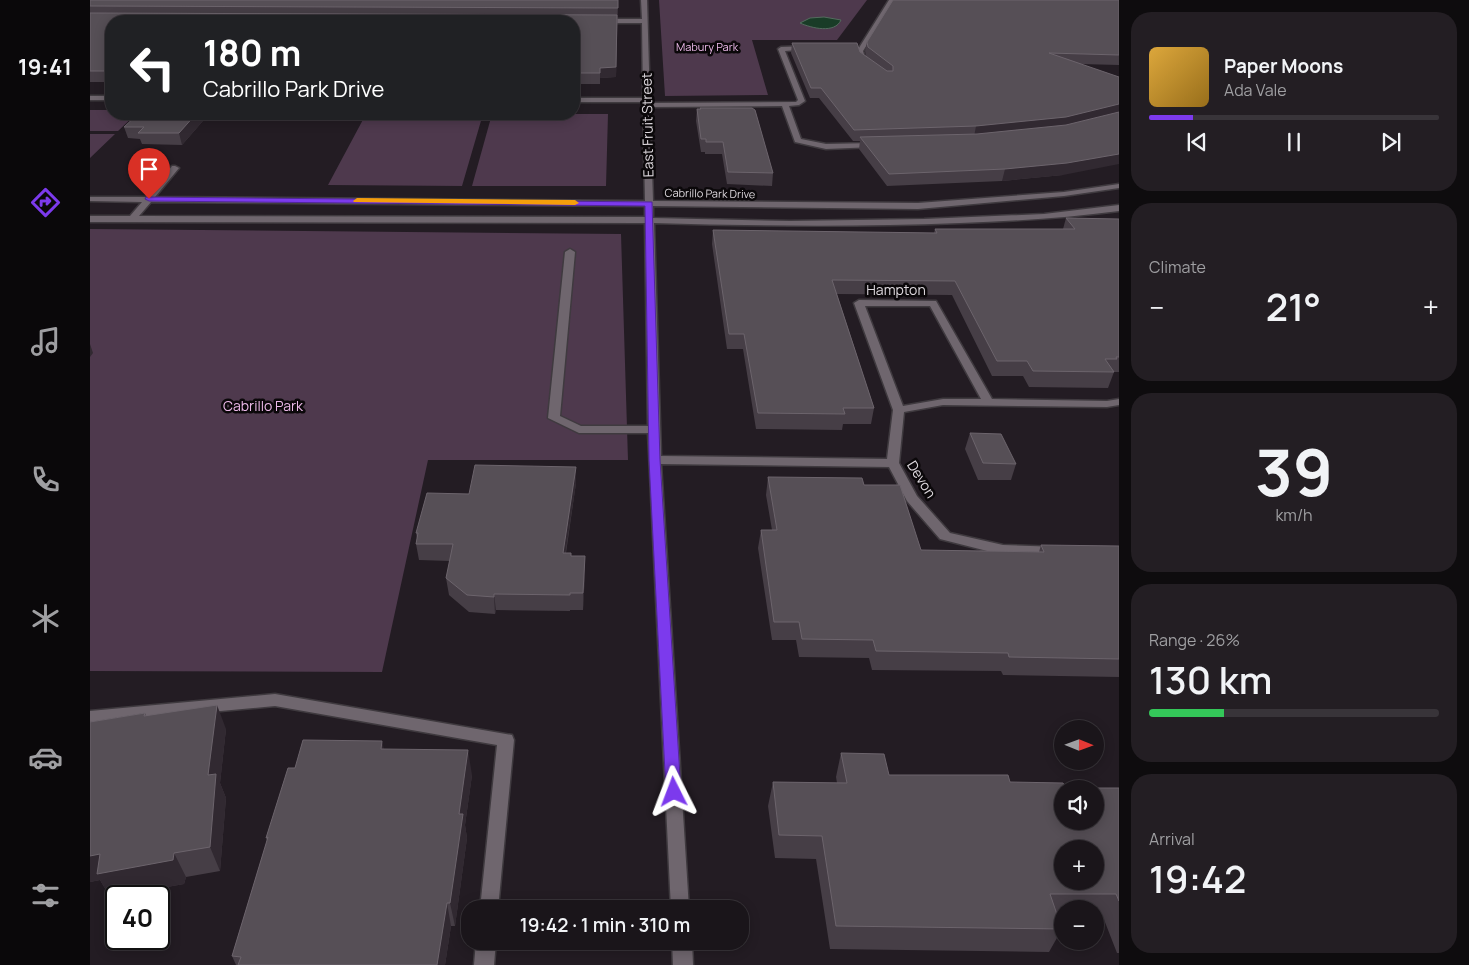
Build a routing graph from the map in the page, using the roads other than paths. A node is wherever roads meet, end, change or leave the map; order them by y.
1 (644, 0) edge
2 (892, 0) edge
3 (595, 21) edge
4 (645, 21) junction
5 (817, 48) edge
6 (853, 49) edge
7 (862, 49) junction
8 (875, 69) edge
9 (90, 98) edge
10 (105, 98) edge
11 (580, 100) edge
12 (646, 103) junction
13 (785, 104) junction
14 (886, 145) edge
15 (175, 168) dead end
16 (1119, 186) edge
17 (90, 199) edge
18 (149, 199) junction
19 (649, 203) junction
20 (1119, 208) edge
21 (90, 219) edge
22 (132, 219) junction
23 (650, 220) junction
24 (570, 252) dead end
25 (988, 402) junction
26 (1119, 402) edge
27 (899, 410) junction
28 (654, 430) junction
29 (655, 460) junction
30 (893, 462) junction
31 (1071, 550) edge
32 (90, 717) edge
33 (490, 900) edge
34 (679, 900) edge
35 (485, 950) edge
36 (683, 950) edge
37 (484, 965) edge
38 (684, 965) edge

1 - 4 street, East Fruit Street
2 - 7 street
3 - 4 street
4 - 12 street, East Fruit Street
5 - 13 street
6 - 7 street
7 - 8 street
9 - 10 street
11 - 12 street
12 - 13 street
12 - 19 street, East Fruit Street
13 - 14 street
15 - 18 street
16 - 19 street, Cabrillo Park Drive
17 - 18 street, Cabrillo Park Drive
18 - 19 street, Cabrillo Park Drive
18 - 22 street
19 - 23 street, East Fruit Street
20 - 23 street
21 - 22 street
22 - 23 street
23 - 28 street, East Fruit Street
24 - 28 street
25 - 26 street
25 - 27 street
25 - 27 street, Hampton
27 - 30 street
28 - 29 street, East Fruit Street
29 - 30 street, Devon
29 - 34 street, East Fruit Street
30 - 31 street, Devon
32 - 33 street
35 - 37 street
36 - 38 street

